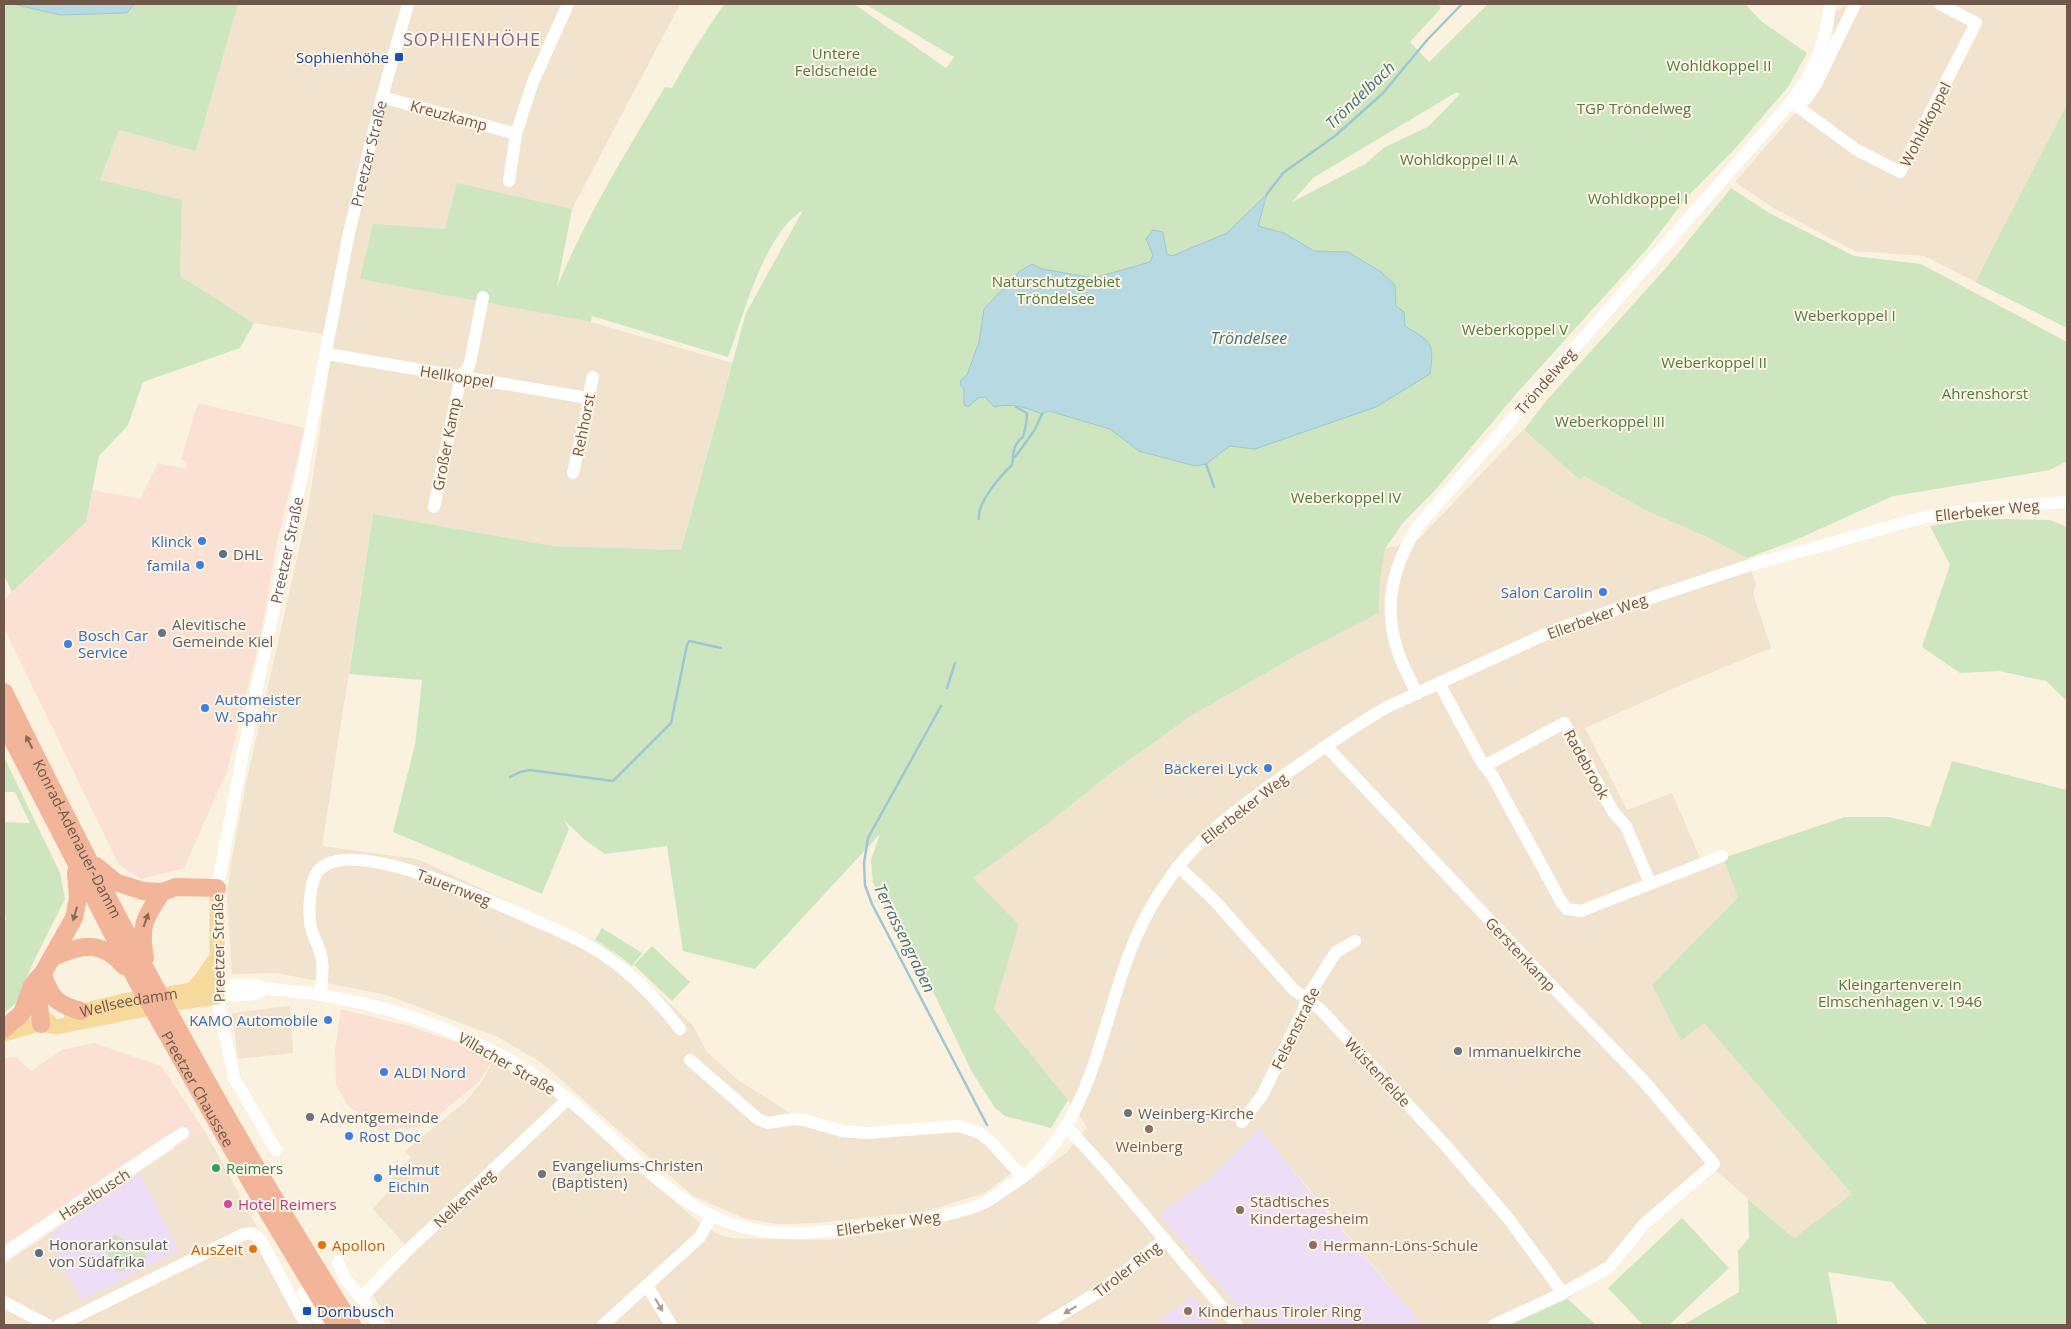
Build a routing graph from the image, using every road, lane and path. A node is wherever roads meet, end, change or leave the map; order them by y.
1 (408, 4) edge
2 (568, 4) edge
3 (1830, 4) edge
4 (1855, 4) edge
5 (1940, 4) edge
6 (382, 97) junction
7 (1791, 102) junction
8 (516, 134) junction
9 (509, 181) dead end
10 (483, 297) dead end
11 (327, 354) junction
12 (459, 376) junction
13 (593, 377) dead end
14 (588, 398) junction
15 (573, 473) dead end
16 (2067, 502) edge
17 (434, 507) dead end
18 (1439, 683) junction
19 (4, 692) edge
20 (1417, 694) junction
21 (4, 723) edge
22 (1326, 746) junction
23 (1485, 764) junction
24 (1722, 856) dead end
25 (81, 861) junction
26 (1178, 866) junction
27 (1650, 884) junction
28 (217, 888) junction
29 (162, 892) junction
30 (1354, 941) dead end
31 (53, 957) junction
32 (216, 958) junction
33 (43, 973) junction
34 (146, 980) junction
35 (191, 990) junction
36 (217, 992) junction
37 (320, 994) junction
38 (1307, 1001) junction
39 (81, 1011) junction
40 (162, 1012) junction
41 (41, 1024) junction
42 (680, 1028) dead end
43 (4, 1029) edge
44 (4, 1034) edge
45 (690, 1060) dead end
46 (568, 1099) junction
47 (1242, 1122) dead end
48 (1067, 1127) junction
49 (183, 1134) dead end
50 (276, 1150) dead end
51 (1023, 1177) junction
52 (712, 1216) junction
53 (1165, 1239) junction
54 (288, 1246) junction
55 (4, 1254) edge
56 (338, 1262) dead end
57 (647, 1286) junction
58 (303, 1292) joint
59 (365, 1293) junction
60 (1563, 1293) junction
61 (4, 1302) edge
62 (48, 1325) edge
63 (58, 1325) edge
64 (306, 1325) edge
65 (322, 1325) edge
66 (336, 1325) edge
67 (352, 1325) edge
68 (379, 1325) edge
69 (603, 1325) edge
70 (671, 1325) edge
71 (1044, 1325) edge
72 (1237, 1325) edge
73 (1494, 1325) edge

1 - 6 street, Preetzer Straße
2 - 8 street
3 - 7 street, Tröndelweg
4 - 7 street, Tröndelweg
5 - 7 street, Wohldkoppel
6 - 8 street, Kreuzkamp
6 - 11 street, Preetzer Straße
7 - 20 street, Tröndelweg
8 - 9 street
10 - 12 street, Großer Kamp
11 - 12 street, Hellkoppel
11 - 28 street, Preetzer Straße
12 - 14 street, Hellkoppel
12 - 17 street, Großer Kamp
13 - 14 street, Rehhorst
14 - 15 street, Rehhorst
16 - 18 street, Ellerbeker Weg
18 - 20 street, Ellerbeker Weg
18 - 23 street
25 -> 19 highway, Konrad-Adenauer-Damm
20 - 22 street, Ellerbeker Weg
21 - 25 highway, Konrad-Adenauer-Damm
22 - 26 street, Ellerbeker Weg
22 - 60 street, Gerstenkamp
23 - 27 street
23 - 27 street, Radebrook
24 - 27 street
25 - 29 highway
25 -> 31 highway
25 - 34 highway, Konrad-Adenauer-Damm
26 - 38 street, Wüstenfelde
26 - 48 street, Ellerbeker Weg
28 - 29 highway
28 - 32 main road, Preetzer Straße
34 -> 29 highway
30 - 38 street, Felsenstraße
31 - 33 highway
31 - 34 highway
32 - 35 main road
32 - 36 main road, Preetzer Straße
33 - 39 highway
33 - 41 highway
33 - 43 highway
34 - 40 highway, Preetzer Chaussee
35 - 36 main road, Wellseedamm
35 - 39 main road, Wellseedamm
36 - 37 street, Villacher Straße
36 - 41 main road, Wellseedamm
36 - 50 street, Preetzer Straße
37 - 42 street, Tauernweg
37 - 46 street, Villacher Straße
38 - 47 street, Felsenstraße
38 - 60 street, Wüstenfelde
39 - 41 main road, Wellseedamm
40 - 54 highway, Preetzer Chaussee
40 - 67 highway, Preetzer Chaussee
41 - 44 main road, Wellseedamm
45 - 51 street
46 - 52 street, Villacher Straße
46 - 59 street, Nelkenweg
48 - 51 street, Ellerbeker Weg
48 - 53 street
49 - 55 street, Haselbusch
51 - 52 street, Ellerbeker Weg
52 - 57 street
53 -> 71 street, Tiroler Ring
53 - 72 street, Tiroler Ring
54 - 58 highway
54 - 66 highway, Preetzer Chaussee
56 - 59 street
57 - 69 street
57 -> 70 street
58 - 65 street
59 - 68 street
60 - 73 street
61 - 62 street
63 - 64 street

